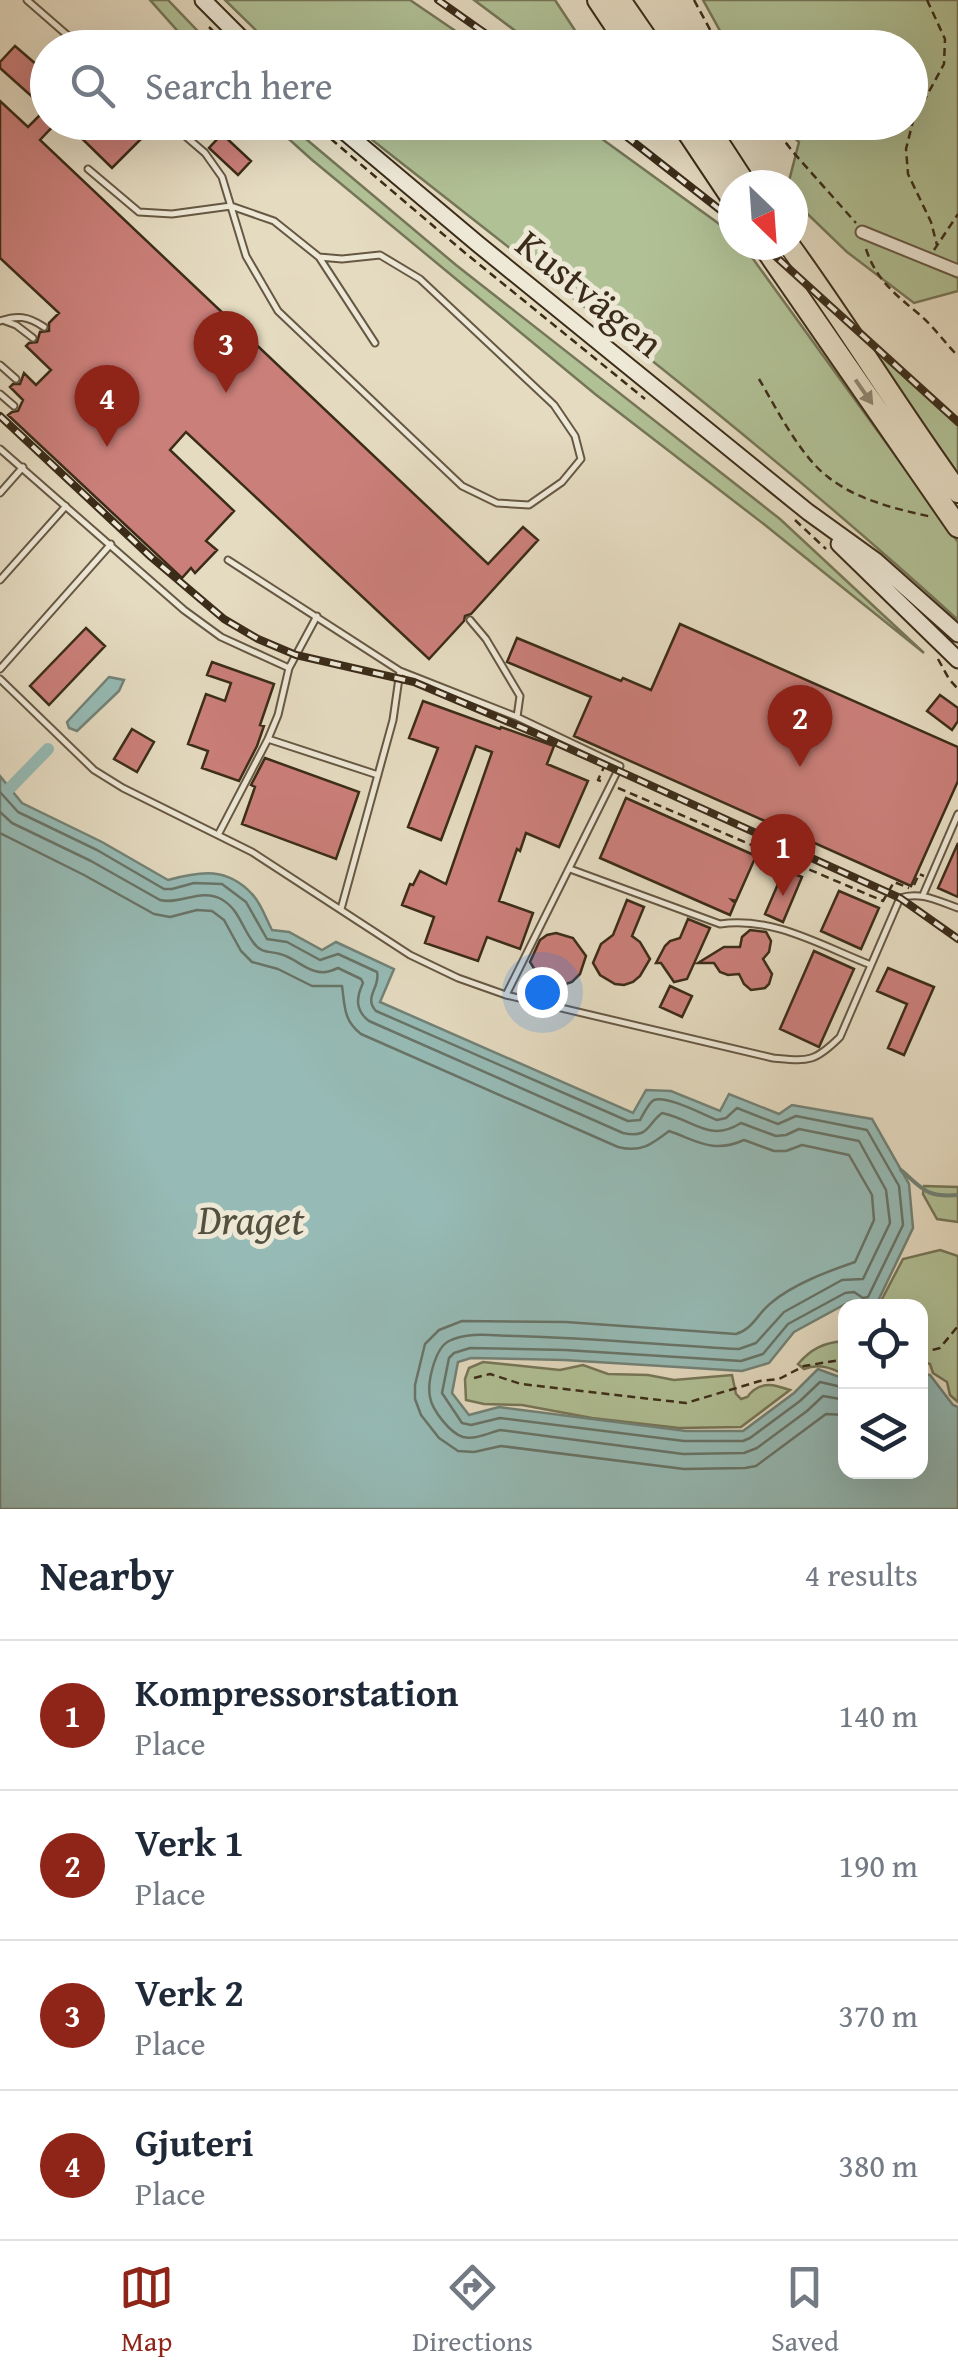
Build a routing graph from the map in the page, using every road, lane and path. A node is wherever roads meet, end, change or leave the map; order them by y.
1 (27, 0) edge
2 (203, 0) edge
3 (598, 0) edge
4 (620, 0) edge
5 (694, 0) edge
6 (927, 0) edge
7 (61, 30) edge
8 (233, 30) edge
9 (618, 30) edge
10 (641, 30) edge
11 (710, 30) edge
12 (928, 92) edge
13 (190, 140) edge
14 (332, 140) edge
15 (354, 140) edge
16 (693, 140) edge
17 (717, 140) edge
18 (784, 140) edge
19 (908, 140) edge
20 (88, 169) dead end
21 (736, 170) edge
22 (718, 178) edge
23 (231, 206) junction
24 (958, 214) edge
25 (862, 232) junction
26 (938, 245) junction
27 (319, 257) junction
28 (773, 260) edge
29 (800, 260) edge
30 (928, 260) junction
31 (958, 271) edge
32 (1, 320) edge
33 (44, 327) dead end
34 (33, 338) dead end
35 (376, 343) dead end
36 (958, 356) edge
37 (0, 364) edge
38 (16, 379) dead end
39 (759, 379) dead end
40 (0, 394) edge
41 (644, 398) dead end
42 (14, 406) dead end
43 (0, 449) edge
44 (23, 467) junction
45 (958, 492) edge
46 (0, 493) edge
47 (66, 506) junction
48 (786, 512) dead end
49 (808, 512) junction
50 (933, 517) dead end
51 (958, 528) edge
52 (111, 544) junction
53 (828, 550) dead end
54 (228, 560) dead end
55 (0, 580) edge
56 (318, 616) junction
57 (470, 620) dead end
58 (958, 634) edge
59 (933, 649) dead end
60 (958, 660) edge
61 (0, 668) edge
62 (289, 668) junction
63 (400, 671) junction
64 (0, 679) edge
65 (958, 689) edge
66 (517, 717) junction
67 (268, 739) junction
68 (607, 760) junction
69 (378, 775) junction
70 (611, 785) junction
71 (958, 814) edge
72 (218, 835) junction
73 (570, 869) junction
74 (930, 879) junction
75 (923, 895) junction
76 (958, 908) edge
77 (341, 909) junction
78 (870, 965) junction
79 (506, 994) junction
80 (958, 1326) edge
81 (928, 1352) edge
82 (838, 1360) edge
83 (474, 1378) dead end

1 - 7 lane
2 - 8 main road
3 - 9 highway
4 - 10 highway
5 - 11 path
6 - 12 path
13 - 23 lane
14 - 41 path
15 - 49 main road, Kustvägen
16 - 22 highway
17 - 21 highway
18 - 25 path
19 - 26 path
20 - 23 lane
23 - 27 lane
23 - 27 lane
24 - 26 path
25 - 30 street
25 - 36 path
26 - 30 path
27 - 35 lane
28 -> 51 highway
29 - 45 highway
30 - 31 street
32 - 33 lane
32 - 34 lane
37 - 38 lane
39 - 50 path
40 - 42 lane
43 - 44 lane
44 - 46 lane
44 - 47 lane
47 - 52 lane
47 - 55 lane
48 - 53 path
49 - 58 main road, Kustvägen
49 - 60 main road, Kustvägen
52 - 61 lane
52 - 62 lane
54 - 56 lane
56 - 62 lane
56 - 63 lane
57 - 66 lane
59 - 65 path
62 - 67 lane
63 - 66 lane
63 - 69 lane
64 - 72 lane
66 - 68 lane
67 - 69 lane
67 - 72 lane
68 - 70 lane
68 - 70 path
69 - 77 lane
70 - 73 lane
70 - 74 path
71 - 74 lane
72 - 77 lane
73 - 78 lane
73 - 79 lane
74 - 75 lane
75 - 76 lane
75 - 78 lane
77 - 79 lane
78 - 79 lane
80 - 81 path
82 - 83 path

